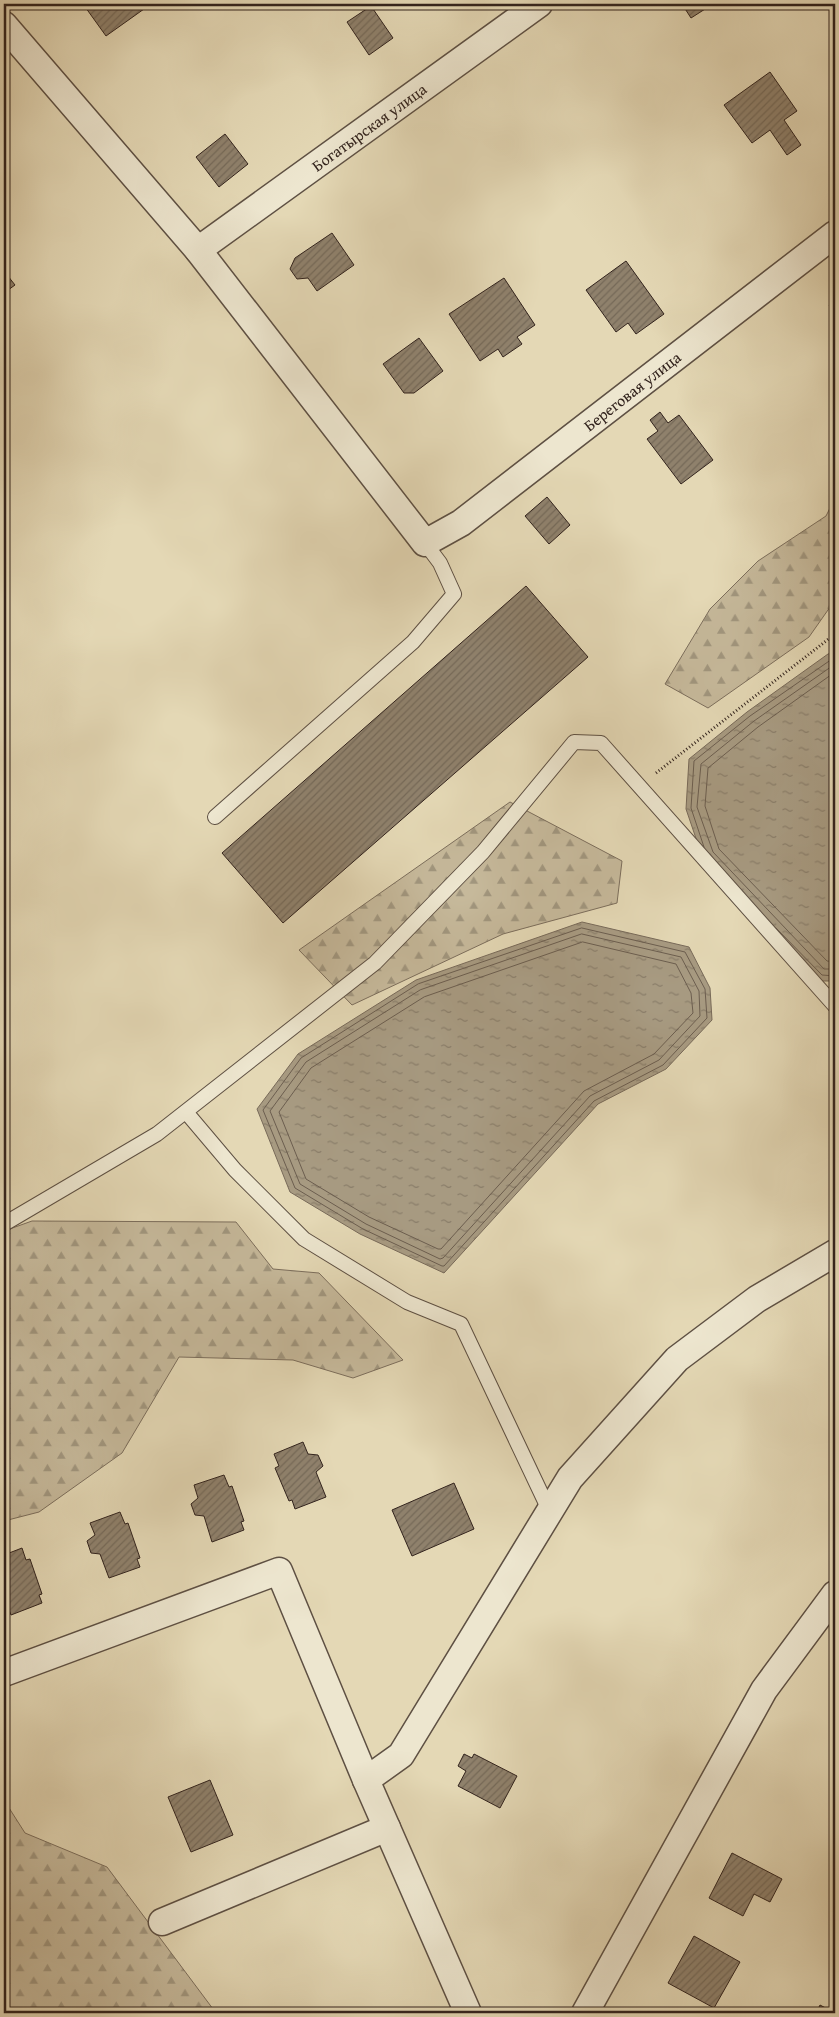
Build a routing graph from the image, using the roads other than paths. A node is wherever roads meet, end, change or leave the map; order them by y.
1 (539, 4) edge
2 (4, 25) edge
3 (835, 234) edge
4 (198, 250) junction
5 (425, 543) junction
6 (215, 817) dead end
7 (835, 1006) edge
8 (186, 1112) junction
9 (4, 1224) edge
10 (835, 1253) edge
11 (550, 1512) junction
12 (835, 1594) edge
13 (4, 1673) edge
14 (366, 1780) junction
15 (388, 1828) junction
16 (162, 1922) dead end
17 (468, 2013) edge
18 (585, 2013) edge

1 - 4 street, Богатырская улица
2 - 4 street
3 - 5 street, Береговая улица
4 - 5 street
5 - 6 lane
7 - 8 lane
8 - 9 lane
8 - 11 lane
10 - 11 street
11 - 14 street
12 - 18 street
13 - 14 street
14 - 15 street
15 - 16 street
15 - 17 street

